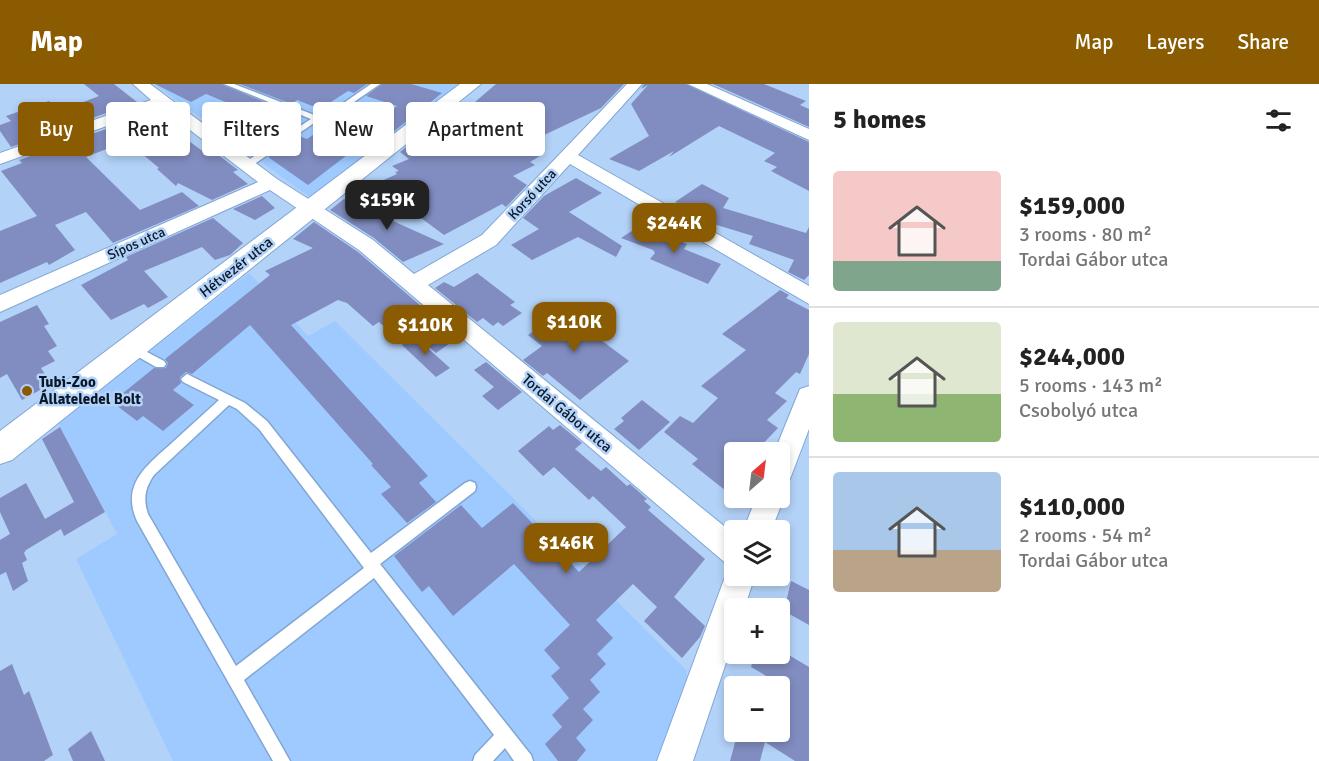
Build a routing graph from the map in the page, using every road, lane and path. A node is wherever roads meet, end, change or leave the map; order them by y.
1 (140, 84) edge
2 (228, 84) edge
3 (376, 84) edge
4 (472, 84) edge
5 (635, 84) edge
6 (695, 84) edge
7 (162, 100) junction
8 (347, 102) edge
9 (313, 116) edge
10 (313, 123) edge
11 (809, 135) edge
12 (394, 145) edge
13 (379, 156) edge
14 (568, 156) junction
15 (0, 159) edge
16 (248, 165) junction
17 (271, 183) junction
18 (311, 209) junction
19 (413, 284) junction
20 (809, 296) edge
21 (0, 304) edge
22 (132, 348) junction
23 (160, 364) dead end
24 (186, 379) dead end
25 (809, 396) edge
26 (228, 399) junction
27 (790, 445) edge
28 (0, 450) edge
29 (470, 487) dead end
30 (724, 545) edge
31 (372, 566) junction
32 (736, 586) edge
33 (234, 678) junction
34 (504, 736) junction
35 (282, 761) edge
36 (481, 761) edge
37 (525, 761) edge
38 (675, 761) edge

1 - 7 street, Tordai Gábor utca
2 - 9 lane
3 - 8 lane
4 - 12 street, Hétvezér utca
5 - 14 street, Korsó utca
6 - 11 street
7 - 15 street
7 - 16 street, Tordai Gábor utca
10 - 16 lane
13 - 18 street, Hétvezér utca
14 - 19 street, Korsó utca
14 - 20 street
16 - 17 street, Tordai Gábor utca
17 - 18 street, Tordai Gábor utca
17 - 21 street, Sípos utca
18 - 19 street, Tordai Gábor utca
18 - 22 street, Hétvezér utca
19 - 30 street, Tordai Gábor utca
22 - 23 lane
22 - 28 street, Hétvezér utca
24 - 26 lane
25 - 27 street
26 - 31 lane
26 - 33 lane
29 - 31 lane
31 - 33 lane
31 - 34 lane
32 - 38 street
33 - 35 lane
34 - 36 lane
34 - 37 lane

